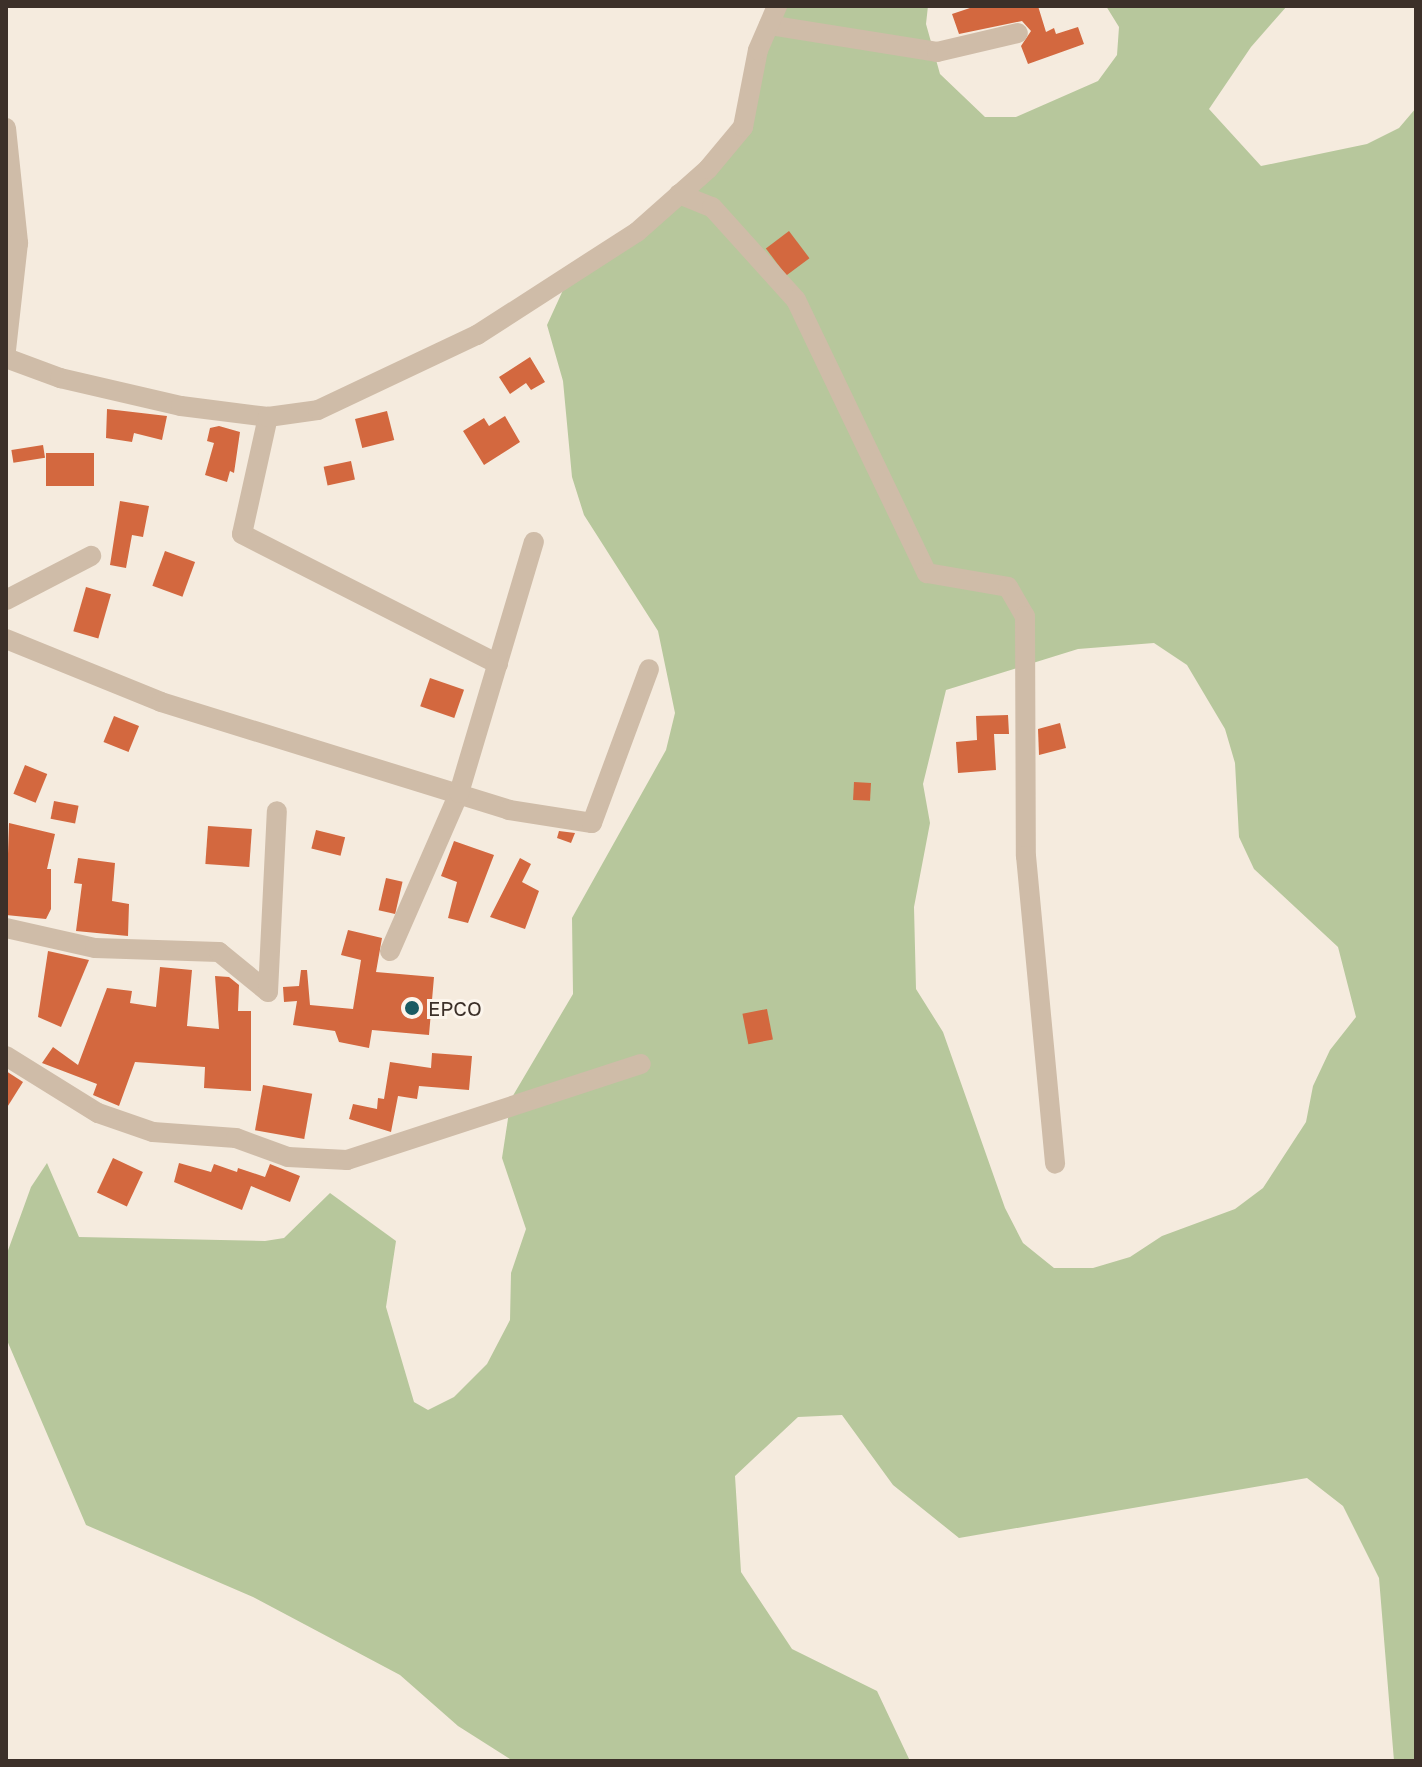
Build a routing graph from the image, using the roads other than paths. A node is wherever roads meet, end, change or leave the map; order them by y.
1 (773, 15) edge
2 (1018, 33) dead end
3 (6, 128) edge
4 (679, 194) junction
5 (6, 350) edge
6 (6, 358) edge
7 (268, 417) junction
8 (534, 542) dead end
9 (91, 556) dead end
10 (6, 600) edge
11 (6, 639) edge
12 (498, 664) junction
13 (649, 669) dead end
14 (459, 793) junction
15 (277, 811) dead end
16 (6, 928) edge
17 (390, 951) dead end
18 (6, 1056) edge
19 (641, 1064) dead end
20 (1055, 1164) dead end

1 - 2 street
1 - 4 street
3 - 5 street
4 - 7 street
4 - 20 street
6 - 7 street
7 - 12 street
8 - 12 street
9 - 10 street
11 - 14 street
12 - 14 street
13 - 14 street
14 - 17 street
15 - 16 street
18 - 19 street

